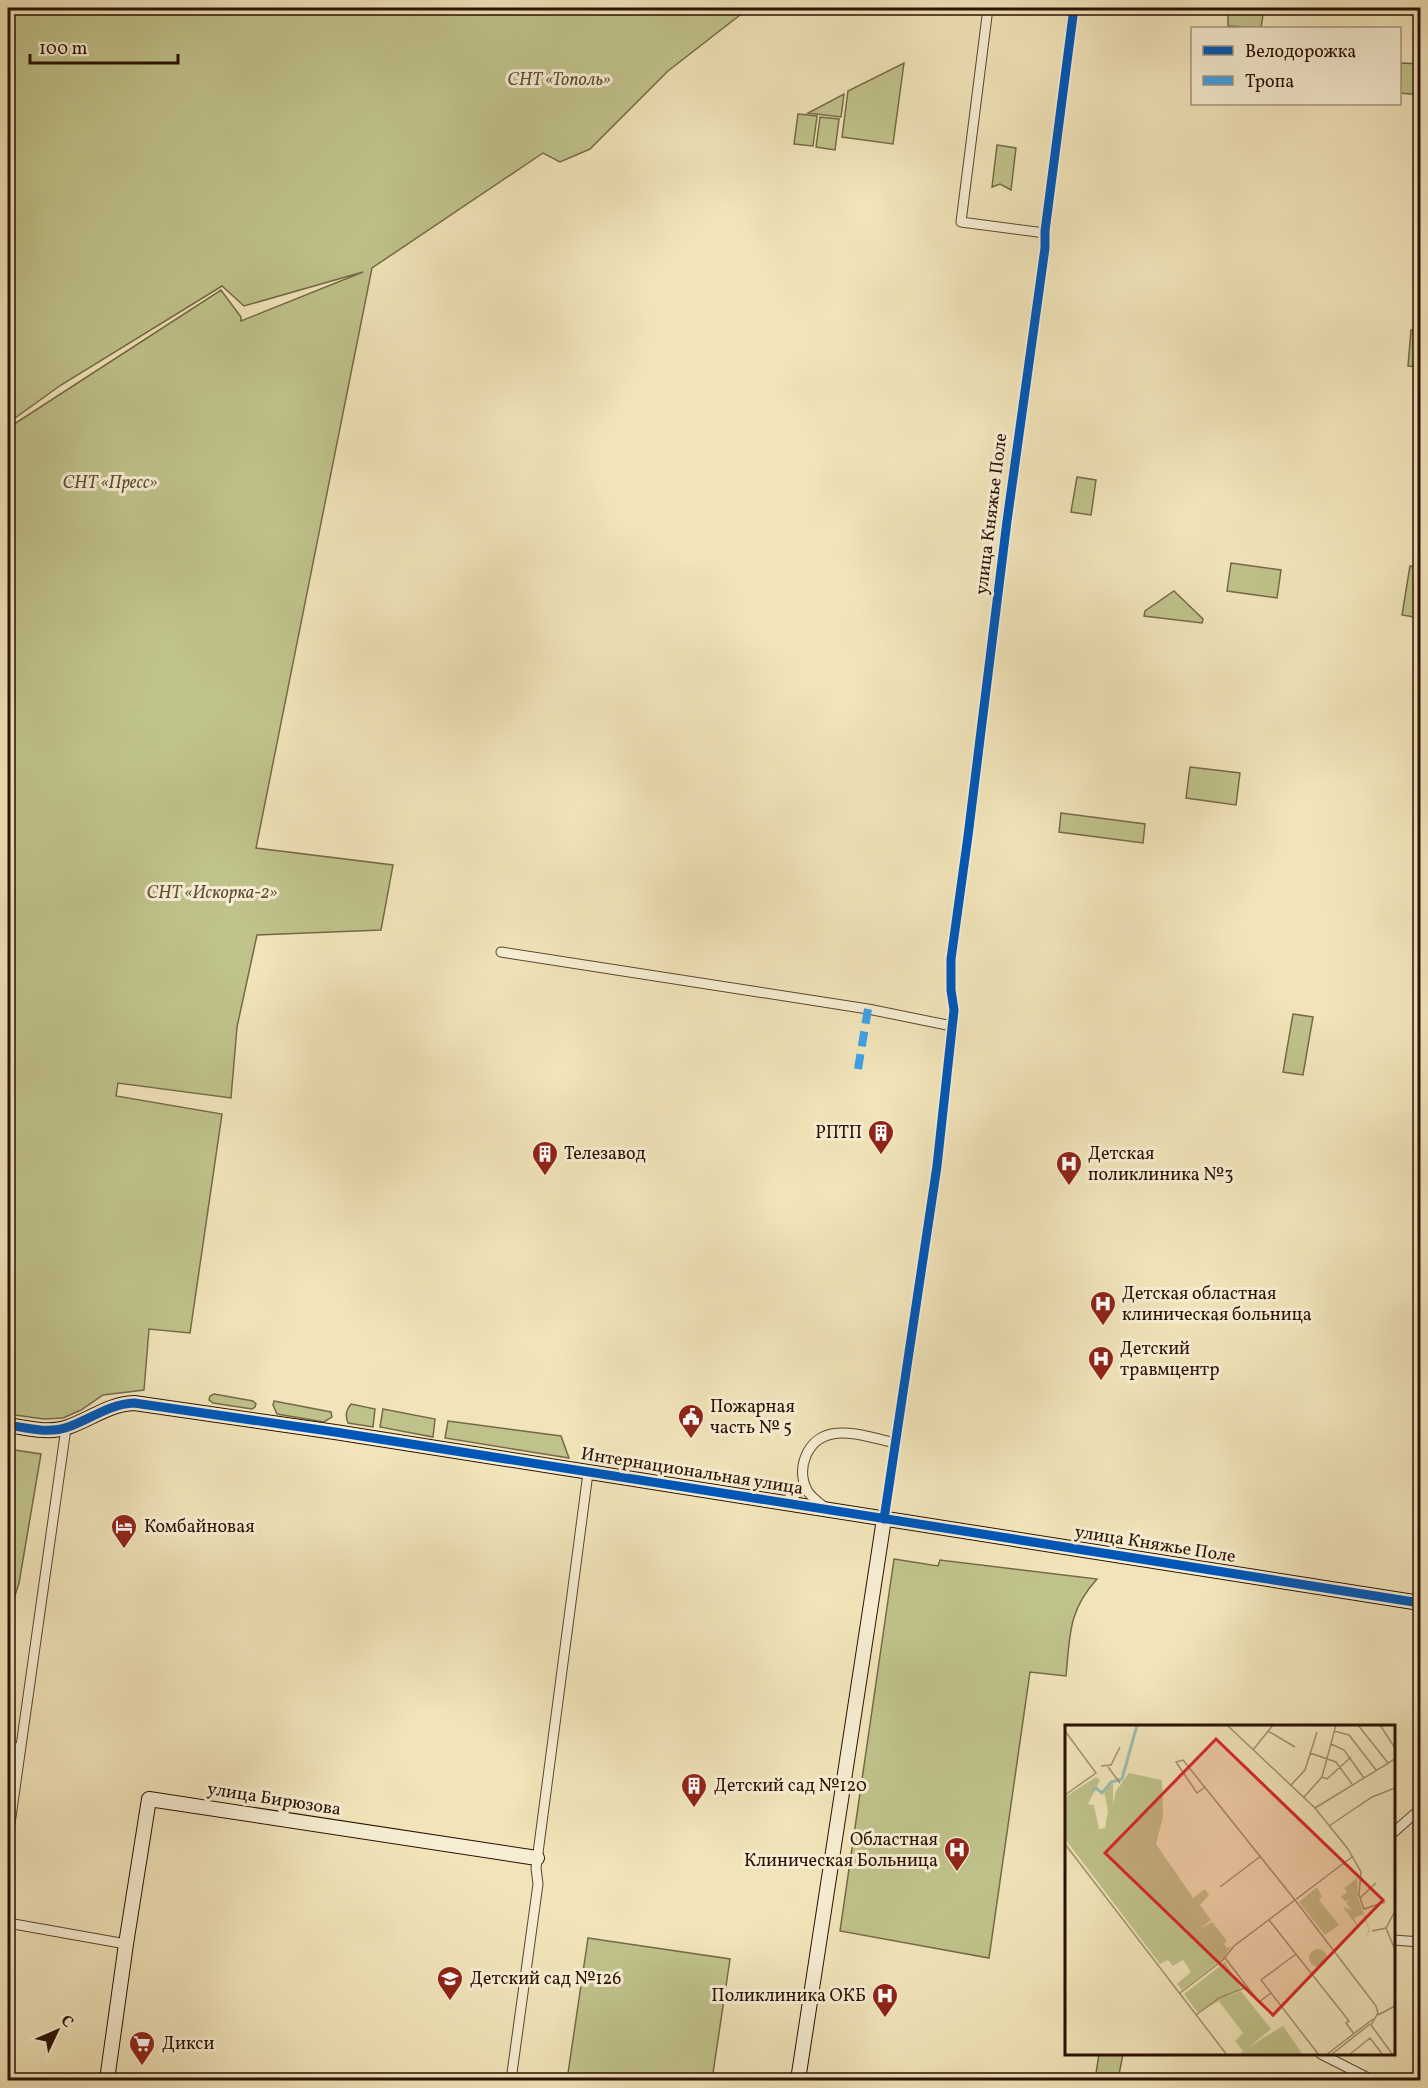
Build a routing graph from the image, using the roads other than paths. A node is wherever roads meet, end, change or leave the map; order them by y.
1 (988, 8) edge
2 (1074, 8) edge
3 (1045, 233) junction
4 (501, 952) dead end
5 (952, 1026) junction
6 (8, 1425) edge
7 (66, 1428) junction
8 (896, 1443) junction
9 (588, 1473) junction
10 (804, 1483) junction
11 (782, 1503) junction
12 (829, 1510) junction
13 (884, 1519) junction
14 (1420, 1603) edge
15 (8, 1744) edge
16 (20, 1750) junction
17 (1420, 1809) edge
18 (1395, 1831) edge
19 (8, 1838) edge
20 (537, 1858) junction
21 (8, 1923) edge
22 (1395, 1940) edge
23 (1420, 1942) edge
24 (126, 1944) junction
25 (1323, 2055) edge
26 (107, 2080) edge
27 (511, 2080) edge
28 (798, 2080) edge
29 (1372, 2080) edge

1 - 3 street
2 - 3 street, улица Княжье Поле
3 - 5 street, улица Княжье Поле
4 - 5 street
5 - 8 street
6 - 7 street, Интернациональная улица
7 - 9 street, Интернациональная улица
7 - 16 street
8 - 10 street
8 - 13 street
9 - 11 street, Интернациональная улица
9 - 20 street
10 - 11 street
10 - 12 street
11 - 12 street, Интернациональная улица
12 - 13 street, Интернациональная улица
13 - 14 street, улица Княжье Поле
13 - 28 street
15 - 16 street
16 - 19 street
17 - 18 street
20 - 24 street, улица Бирюзова
20 - 27 street
21 - 24 street
22 - 23 street
24 - 26 street, улица Бирюзова
25 - 29 street

